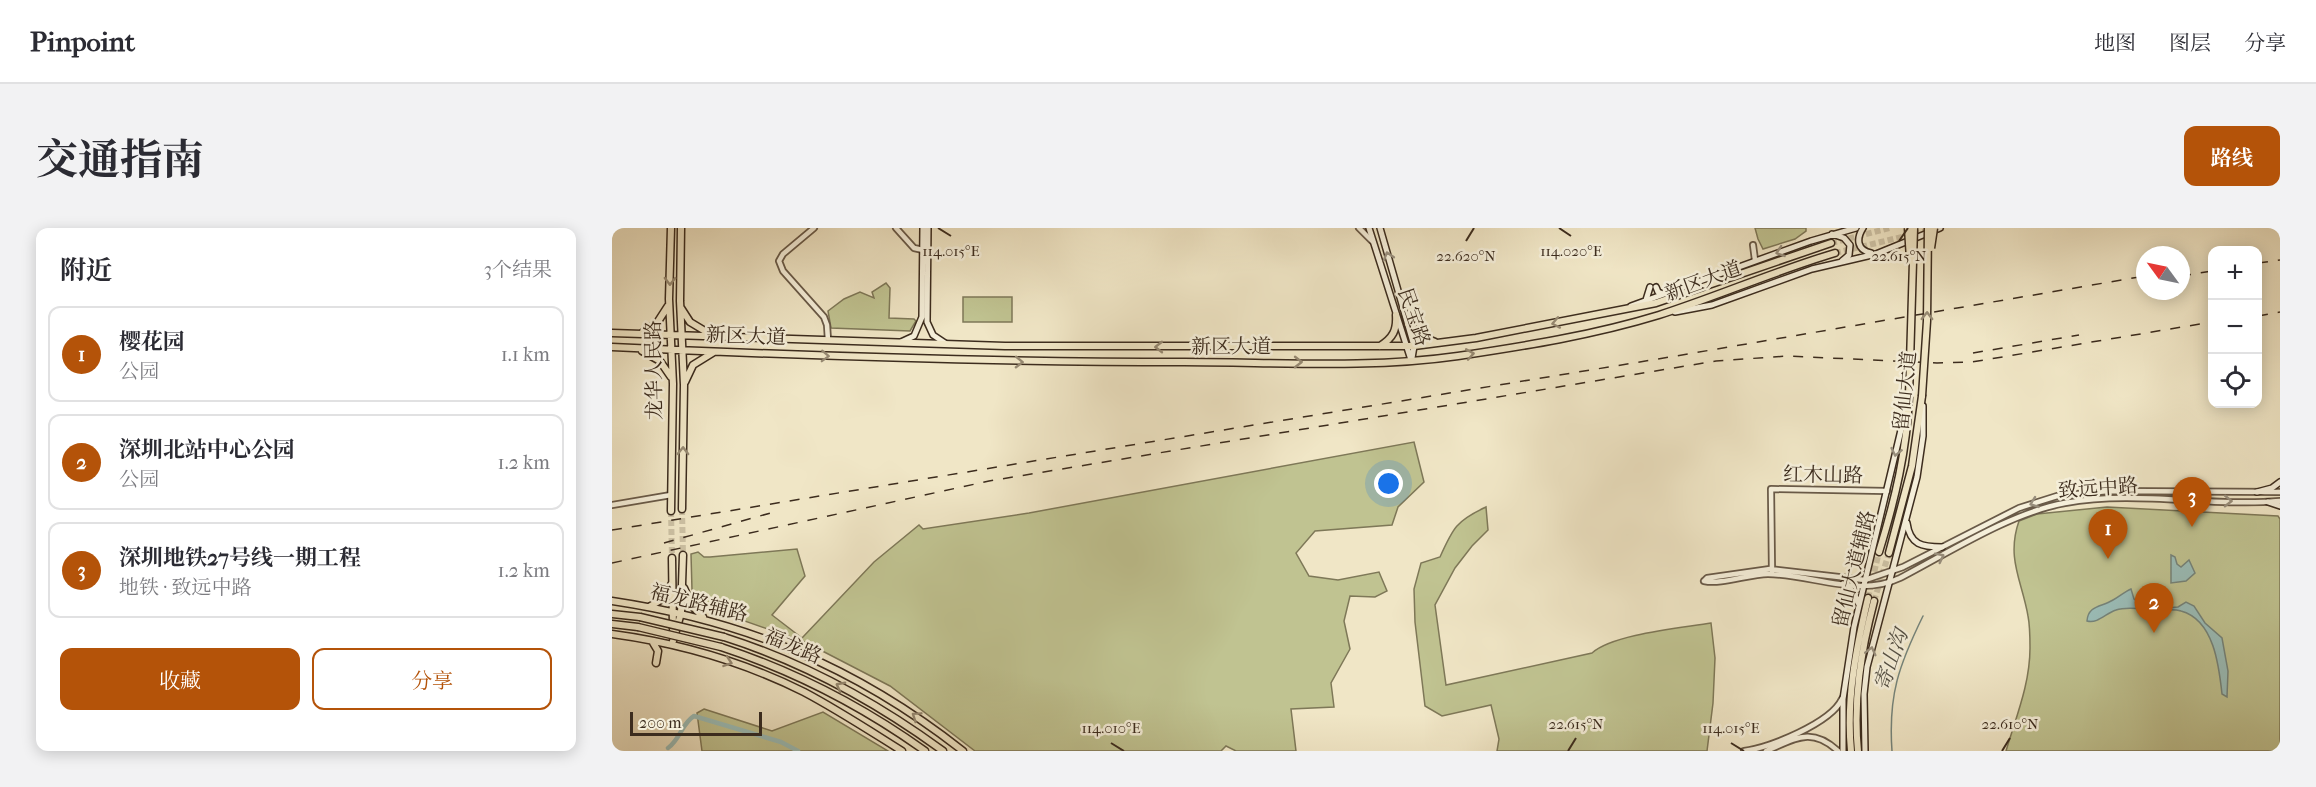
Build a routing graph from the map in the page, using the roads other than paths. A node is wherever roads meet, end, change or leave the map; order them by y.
1 (670, 228) edge
2 (681, 228) edge
3 (813, 228) edge
4 (896, 228) edge
5 (923, 228) edge
6 (928, 228) edge
7 (1359, 228) edge
8 (1369, 228) edge
9 (1380, 228) edge
10 (1856, 228) edge
11 (1863, 228) edge
12 (1908, 228) edge
13 (1914, 228) edge
14 (1928, 228) edge
15 (1934, 228) edge
16 (1940, 228) edge
17 (1831, 234) junction
18 (1831, 243) tunnel mouth
19 (1753, 244) dead end
20 (1374, 246) junction
21 (923, 250) junction
22 (1835, 253) tunnel mouth
23 (1876, 254) junction
24 (1755, 260) junction
25 (1838, 263) junction
26 (1927, 267) junction
27 (1912, 284) junction
28 (1665, 294) junction
29 (669, 299) junction
30 (1645, 301) junction
31 (680, 302) junction
32 (1613, 312) junction
33 (1396, 315) junction
34 (1656, 316) junction
35 (1408, 324) junction
36 (612, 333) edge
37 (638, 333) junction
38 (671, 335) junction
39 (681, 335) junction
40 (719, 336) junction
41 (828, 340) junction
42 (897, 343) junction
43 (1442, 343) junction
44 (952, 345) junction
45 (1410, 346) junction
46 (612, 347) edge
47 (1379, 347) junction
48 (633, 348) junction
49 (672, 349) junction
50 (682, 350) junction
51 (718, 351) junction
52 (1412, 360) junction
53 (673, 384) junction
54 (684, 385) junction
55 (1910, 396) junction
56 (1922, 398) junction
57 (2280, 482) edge
58 (1888, 491) junction
59 (2257, 492) junction
60 (2280, 492) edge
61 (671, 495) junction
62 (2280, 501) edge
63 (2268, 502) junction
64 (612, 505) edge
65 (2280, 506) edge
66 (682, 509) tunnel mouth
67 (671, 511) tunnel mouth
68 (1907, 520) junction
69 (1942, 547) junction
70 (1879, 552) tunnel mouth
71 (1889, 553) tunnel mouth
72 (683, 555) tunnel mouth
73 (672, 558) tunnel mouth
74 (1772, 572) junction
75 (1892, 572) junction
76 (672, 582) junction
77 (1865, 583) junction
78 (1843, 584) junction
79 (1888, 584) junction
80 (683, 586) junction
81 (612, 601) edge
82 (649, 607) junction
83 (1858, 609) junction
84 (673, 611) junction
85 (681, 613) junction
86 (612, 614) edge
87 (708, 620) junction
88 (612, 624) edge
89 (612, 634) edge
90 (651, 640) junction
91 (672, 644) junction
92 (656, 663) dead end
93 (1843, 693) junction
94 (902, 751) edge
95 (925, 751) edge
96 (943, 751) edge
97 (963, 751) edge
98 (1744, 751) edge
99 (1766, 751) edge
100 (1838, 751) edge
101 (1844, 751) edge
102 (1851, 751) edge
103 (1858, 751) edge
104 (1865, 751) edge

1 -> 29 main road, 龙华人民路
2 - 31 main road, 龙华人民路
3 - 41 street
4 - 21 street
5 - 21 main road
6 - 44 main road
7 - 20 street
8 - 20 main road, 民宝路
35 -> 9 main road, 民宝路
10 - 17 main road
11 - 23 main road
12 - 27 main road, bridge
13 - 27 main road, 留仙大道, bridge
14 - 26 main road, 留仙大道, bridge
15 - 26 main road, bridge
16 - 23 main road
17 -> 24 main road
17 - 25 main road
18 - 32 main road, 新区大道
19 - 24 street
20 - 33 main road, 民宝路
21 - 42 main road
22 - 34 main road, 新区大道
23 - 25 main road
24 - 28 main road
25 - 34 main road
56 -> 26 main road, 留仙大道, bridge
27 - 55 main road, 留仙大道, bridge
28 - 30 main road
28 - 30 main road
29 - 37 main road
29 - 38 main road, 龙华人民路
30 - 32 main road
31 - 39 main road, 龙华人民路
31 - 40 main road
32 -> 43 main road, 新区大道
33 - 45 main road, 民宝路
33 - 47 main road
52 -> 34 main road, 新区大道
35 - 43 main road
35 - 45 main road, 民宝路
36 - 37 main road, 新区大道
37 - 38 main road, 新区大道
38 - 39 main road, 新区大道
38 - 49 main road, 龙华人民路
39 - 40 main road, 新区大道
39 - 50 main road, 龙华人民路
40 - 41 main road, 新区大道
41 - 42 main road, 新区大道
42 - 44 main road, 新区大道
43 - 45 main road, 新区大道
47 -> 44 main road, 新区大道
45 - 47 main road, 新区大道
45 - 52 main road, 民宝路
46 - 48 main road, 新区大道
48 - 49 main road, 新区大道
48 - 53 main road
49 - 50 main road, 新区大道
49 - 53 main road, 龙华人民路
50 - 51 main road, 新区大道
50 - 54 main road, 龙华人民路
51 -> 52 main road, 新区大道
51 - 54 main road
53 - 61 main road, 龙华人民路
66 -> 54 main road, 龙华人民路
55 -> 58 main road, 留仙大道辅路
55 - 70 main road, 留仙大道
56 - 68 main road, 留仙大道辅路
56 - 71 main road, 留仙大道
57 - 59 main road
58 - 74 street, 红木山路
58 - 77 main road, 留仙大道辅路
59 - 60 street, 致远中路
59 -> 69 street, 致远中路
61 - 64 street
61 - 67 main road, 龙华人民路
62 - 63 street, 致远中路
63 - 65 main road
79 -> 63 street, 致远中路
68 - 69 main road
68 - 75 main road, 留仙大道辅路
69 - 75 street, 致远中路
72 - 80 main road
73 - 76 main road
74 - 74 street
74 - 77 street
74 - 78 street
75 - 77 street, 致远中路
75 - 79 main road, 留仙大道辅路
76 - 82 main road
76 - 84 main road
77 - 78 street
77 - 79 street, 致远中路
77 - 83 main road, 留仙大道辅路
78 - 83 main road
104 -> 79 main road, 留仙大道辅路
80 - 85 main road
80 - 87 main road
81 - 82 main road, 福龙路辅路
82 - 84 main road, 福龙路辅路
83 - 93 main road, 留仙大道辅路
84 - 85 main road, 福龙路辅路
84 - 91 main road
85 - 87 main road, 福龙路辅路
85 - 91 main road
96 -> 86 main road, 福龙路, bridge
97 -> 87 main road, 福龙路辅路
88 - 95 main road, 福龙路, bridge
89 - 90 main road
90 - 91 main road
90 - 92 main road
91 -> 94 main road
93 - 98 street
93 - 101 main road, 留仙大道辅路
99 - 100 street
102 - 103 main road

